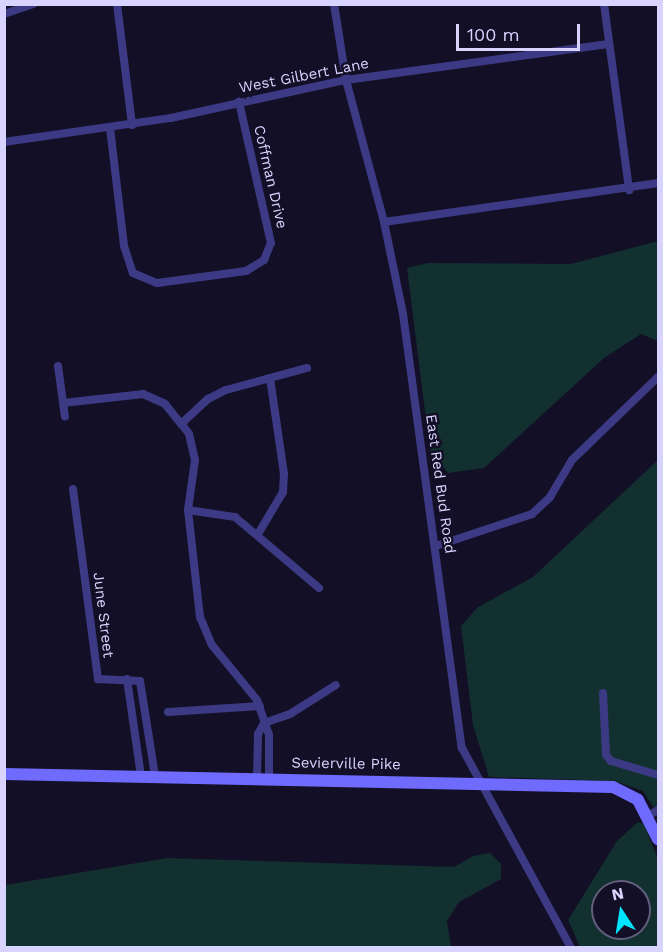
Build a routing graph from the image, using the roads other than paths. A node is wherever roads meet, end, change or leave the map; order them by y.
1 (33, 4) edge
2 (117, 4) edge
3 (334, 4) edge
4 (604, 4) edge
5 (4, 14) edge
6 (609, 44) junction
7 (346, 80) junction
8 (239, 102) junction
9 (132, 125) junction
10 (110, 128) junction
11 (4, 142) edge
12 (658, 183) edge
13 (629, 190) junction
14 (384, 222) junction
15 (58, 366) dead end
16 (307, 368) dead end
17 (658, 377) edge
18 (270, 378) junction
19 (63, 403) junction
20 (65, 417) dead end
21 (181, 424) junction
22 (72, 489) dead end
23 (188, 510) junction
24 (258, 534) junction
25 (436, 546) junction
26 (319, 588) dead end
27 (126, 679) junction
28 (336, 685) dead end
29 (603, 693) dead end
30 (260, 706) junction
31 (168, 712) dead end
32 (264, 723) junction
33 (4, 774) edge
34 (658, 775) edge
35 (141, 776) junction
36 (155, 776) junction
37 (263, 778) junction
38 (478, 783) junction
39 (654, 812) edge
40 (658, 839) edge
41 (571, 948) edge

1 - 5 street
2 - 9 street
3 - 7 street, East Red Bud Road
4 - 6 street
6 - 7 street, West Gilbert Lane
6 - 13 street
7 - 8 street, West Gilbert Lane
7 - 14 street, East Red Bud Road
8 - 9 street, West Gilbert Lane
8 - 10 street, Coffman Drive
9 - 10 street, West Gilbert Lane
10 - 11 street, West Gilbert Lane
12 - 13 street
13 - 14 street
14 - 25 street, East Red Bud Road
15 - 19 street
16 - 18 street
17 - 25 street
18 - 21 street
18 - 24 street
19 - 20 street
19 - 21 street
21 - 23 street
22 - 27 street, June Street
23 - 24 street
23 - 30 street
24 - 26 street
25 - 38 street, East Red Bud Road
27 - 35 street
27 - 36 street
28 - 32 street
29 - 34 street
30 - 31 street
30 - 32 street
32 - 37 street
33 - 35 street, Sevierville Pike
35 - 36 street, Sevierville Pike
36 - 37 street, Sevierville Pike
37 - 38 street, Sevierville Pike
38 - 39 street, Sevierville Pike
38 - 41 street, East Red Bud Road
39 - 40 street, Sevierville Pike

